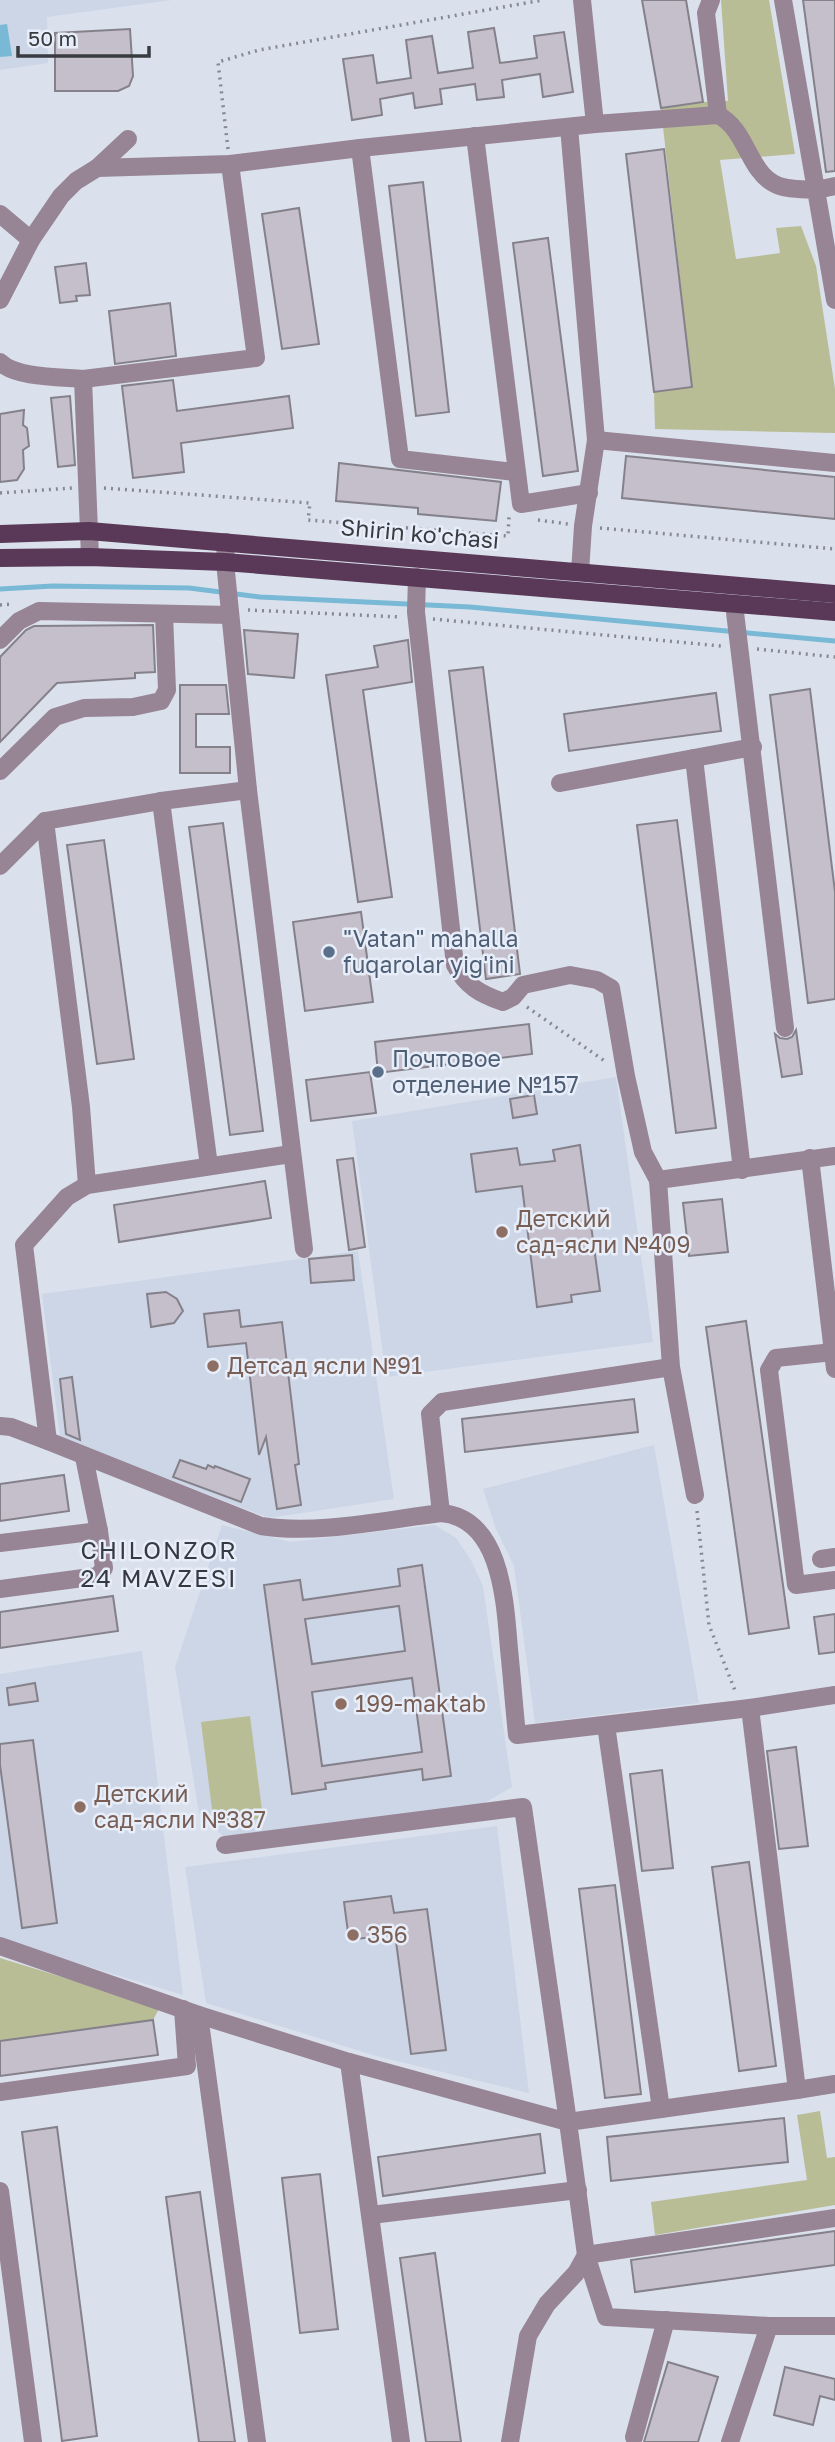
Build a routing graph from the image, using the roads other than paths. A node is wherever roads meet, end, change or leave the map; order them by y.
1 (582, 0) edge
2 (711, 0) edge
3 (783, 0) edge
4 (718, 115) junction
5 (595, 124) junction
6 (569, 127) junction
7 (475, 136) junction
8 (128, 139) dead end
9 (360, 148) junction
10 (230, 164) junction
11 (97, 168) junction
12 (835, 186) edge
13 (816, 190) junction
14 (0, 214) edge
15 (31, 240) junction
16 (0, 300) edge
17 (835, 300) edge
18 (0, 362) edge
19 (82, 379) junction
20 (596, 440) junction
21 (835, 463) edge
22 (515, 472) junction
23 (589, 493) junction
24 (89, 531) junction
25 (0, 534) edge
26 (226, 542) junction
27 (90, 557) junction
28 (0, 558) edge
29 (225, 562) junction
30 (580, 572) junction
31 (417, 577) junction
32 (835, 594) edge
33 (734, 604) junction
34 (835, 612) edge
35 (164, 614) junction
36 (230, 615) junction
37 (0, 640) edge
38 (752, 747) junction
39 (694, 758) junction
40 (0, 771) edge
41 (560, 783) dead end
42 (248, 790) junction
43 (161, 801) junction
44 (45, 821) junction
45 (0, 866) edge
46 (785, 1028) dead end
47 (291, 1154) junction
48 (835, 1156) edge
49 (810, 1158) junction
50 (209, 1166) junction
51 (742, 1170) junction
52 (658, 1180) junction
53 (87, 1185) junction
54 (304, 1249) dead end
55 (834, 1361) edge
56 (671, 1367) junction
57 (0, 1426) edge
58 (48, 1441) junction
59 (84, 1457) junction
60 (695, 1495) road end
61 (442, 1513) junction
62 (99, 1531) junction
63 (0, 1544) edge
64 (835, 1580) edge
65 (0, 1588) edge
66 (835, 1695) edge
67 (745, 1708) junction
68 (606, 1726) junction
69 (225, 1845) dead end
70 (0, 1946) edge
71 (191, 2012) junction
72 (349, 2062) junction
73 (835, 2084) edge
74 (797, 2090) junction
75 (0, 2092) edge
76 (661, 2109) junction
77 (568, 2122) junction
78 (578, 2189) junction
79 (0, 2191) edge
80 (371, 2215) junction
81 (835, 2218) edge
82 (586, 2255) junction
83 (666, 2320) junction
84 (769, 2326) junction
85 (835, 2326) edge
86 (634, 2437) dead end
87 (33, 2442) edge
88 (257, 2442) edge
89 (401, 2442) edge
90 (510, 2442) edge
91 (730, 2442) edge

1 - 5 lane
2 - 4 lane
3 - 13 lane
4 - 5 lane
4 - 13 lane
5 - 6 lane
6 - 7 lane
6 - 20 lane
7 - 9 lane
7 - 22 lane
8 - 11 lane
9 - 10 lane
9 - 22 lane
10 - 11 lane
10 - 19 lane
11 - 15 lane
12 - 13 lane
13 - 17 lane
14 - 15 lane
15 - 16 lane
18 - 19 lane
19 - 24 lane
20 - 21 lane
20 - 23 lane
22 - 23 lane
23 - 30 lane
24 - 25 main road, Shirin ko'chasi
24 - 26 main road, Shirin ko'chasi
24 - 27 lane
26 - 29 lane
26 - 30 main road, Shirin ko'chasi
27 - 28 main road, Shirin ko'chasi
27 - 29 main road, Shirin ko'chasi
29 - 31 main road, Shirin ko'chasi
29 - 36 lane
30 - 32 main road, Shirin ko'chasi
31 - 33 main road, Shirin ko'chasi
31 - 52 lane
33 - 34 main road, Shirin ko'chasi
33 - 38 lane
35 - 36 lane
35 - 37 lane
35 - 40 lane
36 - 42 lane
38 - 39 lane
38 - 46 lane
39 - 41 lane
39 - 51 lane
42 - 43 lane
42 - 47 lane
43 - 44 lane
43 - 50 lane
44 - 45 lane
44 - 53 lane
47 - 50 lane
47 - 54 lane
48 - 49 lane
49 - 51 lane
49 - 55 lane
50 - 53 lane
51 - 52 lane
52 - 56 lane
53 - 58 lane
55 - 64 lane
56 - 60 lane
56 - 61 lane
57 - 58 lane
58 - 59 lane
59 - 61 lane
59 - 62 lane
61 - 68 lane
62 - 63 lane
62 - 65 lane
66 - 67 lane
67 - 68 lane
67 - 74 lane
68 - 76 lane
69 - 77 lane
70 - 71 lane
71 - 72 lane
71 - 75 lane
71 - 88 lane
72 - 77 lane
72 - 80 lane
73 - 74 lane
74 - 76 lane
76 - 77 lane
77 - 78 lane
78 - 80 lane
78 - 82 lane
79 - 87 lane
80 - 89 lane
81 - 82 lane
82 - 83 lane
82 - 90 lane
83 - 84 lane
83 - 86 lane
84 - 85 lane
84 - 91 lane

